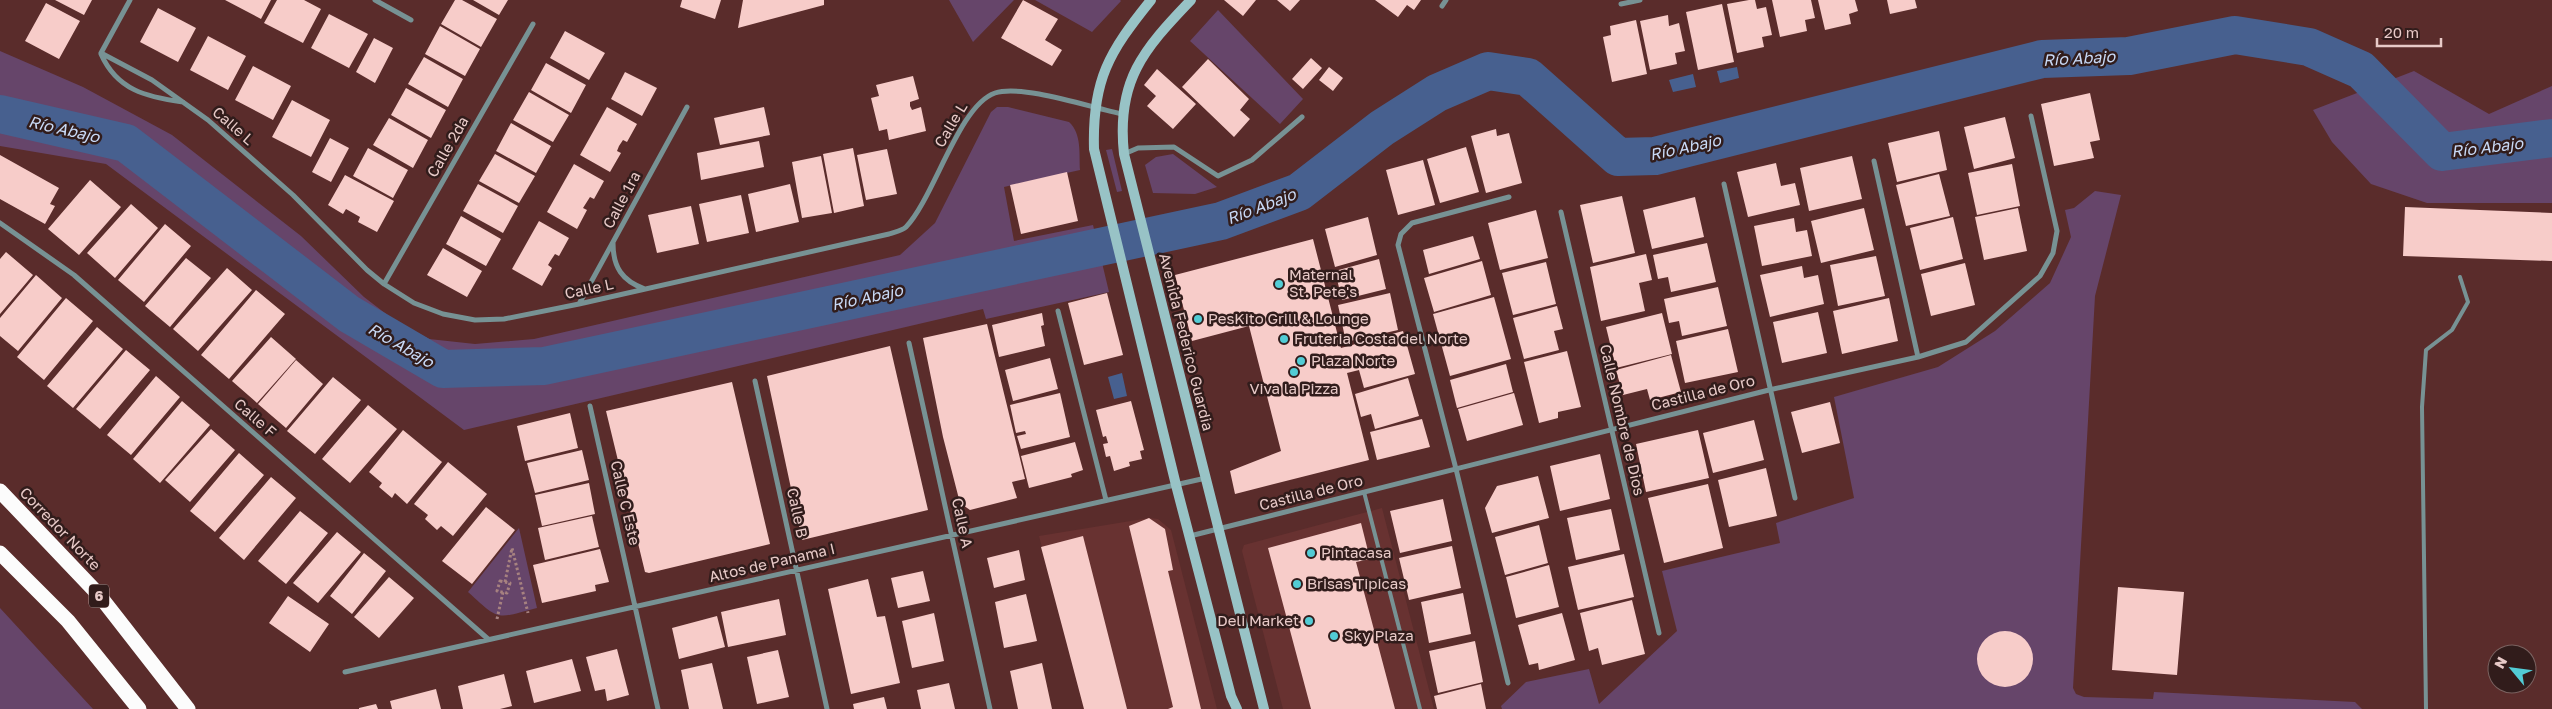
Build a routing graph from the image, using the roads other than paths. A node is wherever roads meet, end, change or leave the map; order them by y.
1 (130, 0) edge
2 (375, 0) edge
3 (1151, 0) edge
4 (1190, 0) edge
5 (1446, 0) edge
6 (1640, 0) edge
7 (1621, 4) dead end
8 (1442, 6) dead end
9 (411, 20) dead end
10 (533, 24) dead end
11 (100, 53) junction
12 (184, 102) junction
13 (687, 107) dead end
14 (1095, 108) junction
15 (1122, 114) junction
16 (2031, 116) dead end
17 (1302, 118) dead end
18 (1124, 154) junction
19 (1874, 161) dead end
20 (1724, 184) dead end
21 (1509, 197) dead end
22 (1560, 212) dead end
23 (0, 223) edge
24 (613, 242) junction
25 (2460, 276) dead end
26 (384, 284) junction
27 (645, 289) junction
28 (579, 304) junction
29 (1058, 311) dead end
30 (909, 343) dead end
31 (1918, 358) junction
32 (755, 381) dead end
33 (1768, 390) junction
34 (590, 406) dead end
35 (1611, 429) junction
36 (1456, 469) junction
37 (1206, 478) junction
38 (1176, 485) junction
39 (0, 491) edge
40 (1364, 492) junction
41 (1795, 498) dead end
42 (1106, 500) junction
43 (1219, 529) junction
44 (952, 535) junction
45 (1190, 536) junction
46 (0, 553) edge
47 (797, 570) junction
48 (635, 606) junction
49 (1659, 633) dead end
50 (488, 640) junction
51 (345, 672) dead end
52 (1508, 683) dead end
53 (139, 709) edge
54 (188, 709) edge
55 (658, 709) edge
56 (827, 709) edge
57 (990, 709) edge
58 (1237, 709) edge
59 (1264, 709) edge
60 (1420, 709) edge
61 (2426, 709) edge

1 - 11 street
2 - 9 street
3 - 14 street
4 - 15 street, Avenida Federico Guardia
5 - 8 street
6 - 7 street
10 - 26 street, Calle 2da
11 - 12 street, Calle L
11 - 12 street
12 - 26 street, Calle L
13 - 24 street, Calle 1ra
14 - 15 street
14 - 27 street, Calle L
14 - 38 street
15 - 18 street, Avenida Federico Guardia
16 - 31 street, Castilla de Oro
17 - 18 street
18 - 37 street, Avenida Federico Guardia
19 - 31 street
20 - 33 street
21 - 36 street
22 - 35 street, Calle Nombre de Dios
23 - 50 street, Calle F
24 - 27 street
24 - 28 street, Calle 1ra
25 - 61 lane
26 - 28 street, Calle L
27 - 28 street, Calle L
29 - 42 street
30 - 44 street, Calle A
31 - 33 street, Castilla de Oro
32 - 47 street, Calle B
33 - 35 street, Castilla de Oro
33 - 41 street
34 - 48 street, Calle C Este
35 - 36 street, Castilla de Oro
35 - 49 street, Calle Nombre de Dios
36 - 40 street, Castilla de Oro
36 - 52 street
37 - 38 street, Altos de Panama I
37 - 43 street, Avenida Federico Guardia
38 - 42 street, Altos de Panama I
38 - 45 street
39 - 54 highway, Corredor Norte / 6
40 - 43 street, Castilla de Oro
40 - 60 lane
42 - 44 street, Altos de Panama I
43 - 45 street, Castilla de Oro
43 - 59 street, Avenida Federico Guardia
44 - 47 street, Altos de Panama I
44 - 57 street, Calle A
45 - 58 street
46 - 53 highway
47 - 48 street, Altos de Panama I
47 - 56 street, Calle B
48 - 50 street, Altos de Panama I
48 - 55 street, Calle C Este
50 - 51 street, Altos de Panama I

